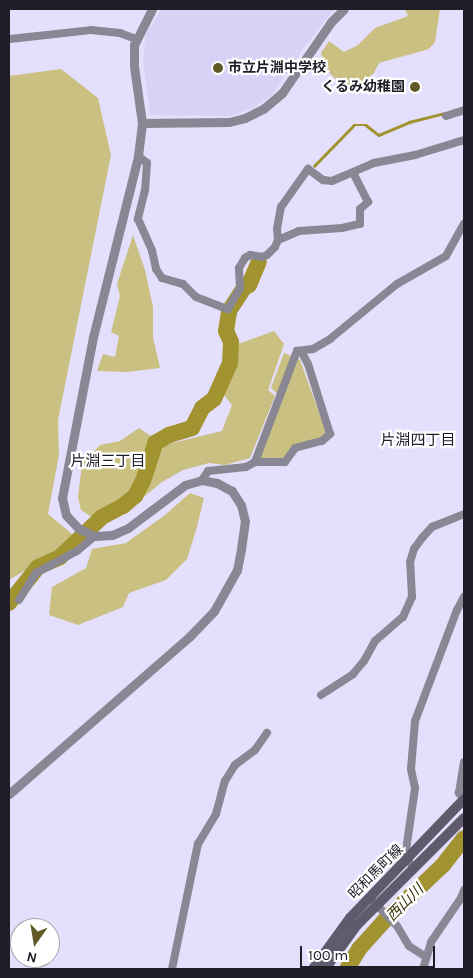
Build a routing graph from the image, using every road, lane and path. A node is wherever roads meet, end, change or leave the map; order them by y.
1 (152, 9) edge
2 (344, 9) edge
3 (10, 39) edge
4 (136, 39) junction
5 (464, 110) edge
6 (446, 116) dead end
7 (142, 123) junction
8 (464, 140) edge
9 (138, 156) junction
10 (353, 173) junction
11 (464, 224) edge
12 (278, 240) junction
13 (301, 351) junction
14 (255, 462) junction
15 (202, 480) junction
16 (464, 514) edge
17 (95, 536) junction
18 (464, 597) edge
19 (19, 600) dead end
20 (321, 695) dead end
21 (267, 732) dead end
22 (464, 762) edge
23 (9, 794) edge
24 (464, 800) edge
25 (463, 821) edge
26 (408, 860) junction
27 (414, 869) junction
28 (464, 890) edge
29 (370, 897) junction
30 (380, 909) junction
31 (426, 957) junction
32 (172, 969) edge
33 (314, 969) edge
34 (325, 969) edge
35 (423, 969) edge

1 - 4 street
2 - 7 street
3 - 4 street
4 - 7 street
5 - 6 street
7 - 9 street
8 - 10 street
9 - 12 street
9 - 17 street
10 - 12 street
10 - 12 street
11 - 13 street
13 - 14 street
13 - 14 street
14 - 15 street
15 - 17 street
15 - 23 street
16 - 20 street
17 - 19 street
18 - 26 street
21 - 32 street
22 - 24 street
24 - 26 main road, 昭和馬町線
25 - 27 main road, 昭和馬町線
26 - 27 street
26 - 29 main road, 昭和馬町線
27 - 30 main road, 昭和馬町線
28 - 31 street
29 - 30 street
29 - 33 main road, 昭和馬町線
30 - 31 street
30 - 34 main road, 昭和馬町線
31 - 35 street

